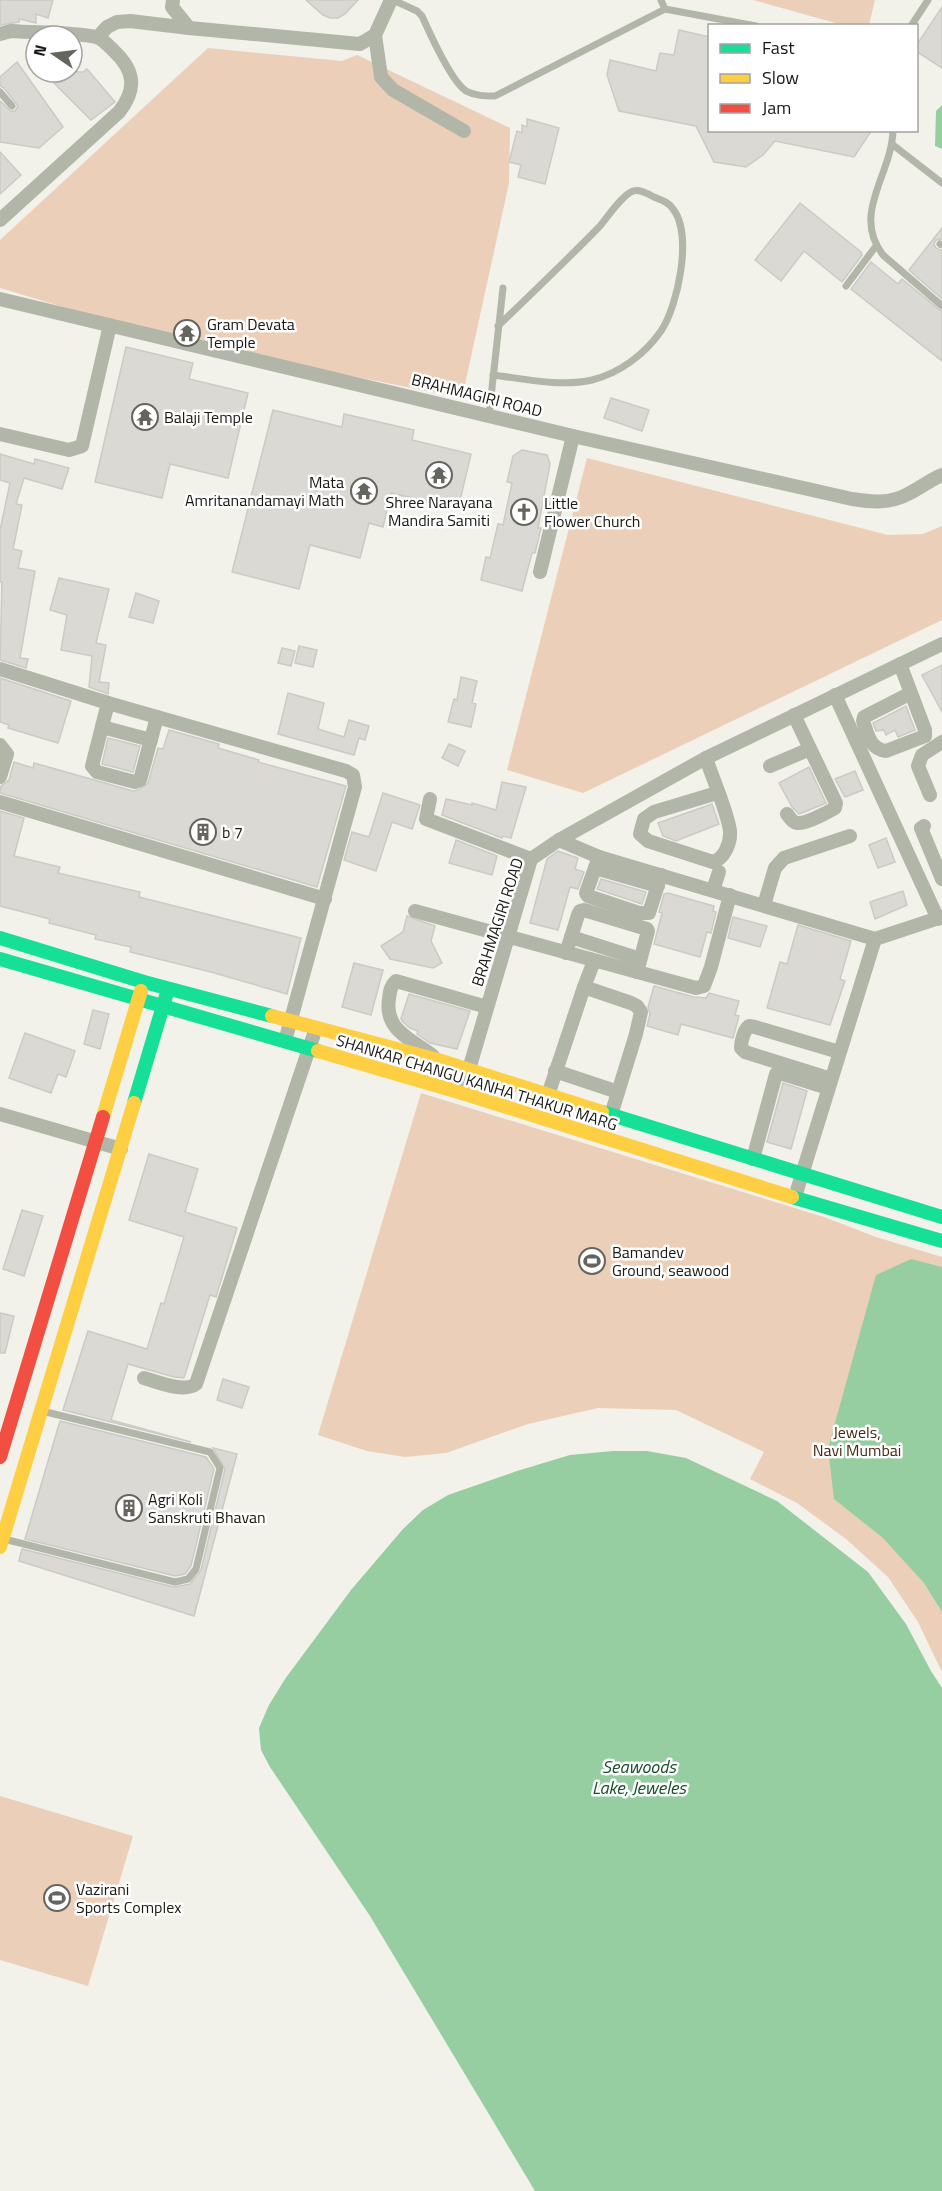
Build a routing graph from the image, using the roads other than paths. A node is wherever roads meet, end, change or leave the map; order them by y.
1 (173, 0) edge
2 (392, 0) edge
3 (661, 0) edge
4 (928, 0) edge
5 (665, 9) junction
6 (745, 24) edge
7 (912, 24) edge
8 (189, 28) junction
9 (0, 34) edge
10 (375, 35) junction
11 (98, 37) junction
12 (0, 92) edge
13 (12, 106) dead end
14 (464, 131) dead end
15 (893, 132) edge
16 (892, 145) junction
17 (942, 183) edge
18 (0, 220) edge
19 (876, 246) junction
20 (846, 286) dead end
21 (503, 288) dead end
22 (0, 299) edge
23 (942, 306) edge
24 (110, 325) junction
25 (498, 326) junction
26 (493, 375) junction
27 (489, 415) junction
28 (0, 434) edge
29 (573, 436) junction
30 (942, 475) edge
31 (540, 572) dead end
32 (942, 644) edge
33 (900, 664) junction
34 (0, 669) edge
35 (911, 693) junction
36 (835, 695) junction
37 (108, 703) junction
38 (794, 715) junction
39 (157, 717) junction
40 (102, 727) junction
41 (152, 740) junction
42 (942, 742) edge
43 (0, 746) edge
44 (810, 749) junction
45 (706, 758) junction
46 (770, 766) dead end
47 (0, 777) edge
48 (717, 793) junction
49 (930, 795) dead end
50 (430, 799) dead end
51 (0, 802) edge
52 (787, 814) dead end
53 (924, 826) dead end
54 (850, 836) dead end
55 (559, 840) junction
56 (531, 859) junction
57 (597, 862) junction
58 (719, 872) dead end
59 (942, 879) edge
60 (660, 881) junction
61 (713, 890) junction
62 (730, 895) junction
63 (325, 899) junction
64 (764, 905) junction
65 (415, 911) dead end
66 (940, 918) edge
67 (508, 937) junction
68 (571, 937) junction
69 (0, 938) edge
70 (875, 939) junction
71 (566, 953) junction
72 (0, 959) edge
73 (594, 961) junction
74 (638, 966) junction
75 (144, 982) junction
76 (584, 987) junction
77 (168, 988) junction
78 (139, 1001) junction
79 (163, 1007) junction
80 (487, 1007) junction
81 (292, 1020) junction
82 (316, 1028) junction
83 (285, 1041) junction
84 (308, 1048) junction
85 (839, 1052) junction
86 (438, 1060) junction
87 (468, 1070) junction
88 (555, 1071) junction
89 (829, 1084) junction
90 (618, 1092) junction
91 (462, 1093) junction
92 (548, 1095) junction
93 (0, 1114) edge
94 (611, 1115) junction
95 (96, 1141) junction
96 (121, 1149) junction
97 (753, 1159) junction
98 (801, 1175) junction
99 (795, 1197) junction
100 (942, 1216) edge
101 (942, 1241) edge
102 (144, 1378) dead end
103 (42, 1410) junction
104 (0, 1457) edge
105 (1, 1541) edge

1 - 8 street
2 - 5 lane
2 - 10 street
3 - 5 lane
4 - 7 lane
5 - 6 lane
8 - 10 street
8 - 11 street
9 - 11 street
10 - 14 street
11 - 18 street
12 - 13 lane
15 - 16 lane
16 - 17 lane
16 - 19 lane
19 - 20 lane
19 - 23 lane
21 - 25 lane
22 - 24 street, BRAHMAGIRI ROAD
24 - 27 street, BRAHMAGIRI ROAD
24 - 28 street
25 - 26 lane
25 - 26 lane
26 - 27 lane
27 - 29 street, BRAHMAGIRI ROAD
29 - 30 street, BRAHMAGIRI ROAD
29 - 31 street
32 - 33 street, BRAHMAGIRI ROAD
33 - 35 street
33 - 36 street, BRAHMAGIRI ROAD
34 - 37 street
35 - 35 street
36 - 38 street, BRAHMAGIRI ROAD
36 - 66 street
37 - 39 street
37 - 40 street
38 - 44 street
38 - 45 street, BRAHMAGIRI ROAD
39 - 41 street
39 - 63 street
40 - 41 street
40 - 41 street
42 - 49 street
43 - 47 street
44 - 46 street
44 - 52 street
45 - 48 street
45 - 55 street, BRAHMAGIRI ROAD
48 - 48 street
50 - 56 street
51 - 63 street
53 - 59 street
54 - 64 street
55 - 56 street, BRAHMAGIRI ROAD
55 - 57 street
56 - 67 street, BRAHMAGIRI ROAD
57 - 60 street
57 - 60 street
58 - 61 street
60 - 61 street
61 - 62 street
62 - 64 street
62 - 74 street
63 - 81 street
64 - 70 street
65 - 67 street
66 - 70 street
67 - 71 street
67 - 80 street, BRAHMAGIRI ROAD
68 - 71 street
68 - 74 street
68 - 74 street
69 - 75 street, SHANKAR CHANGU KANHA THAKUR MARG
70 - 85 street
71 - 73 street
72 - 78 street, SHANKAR CHANGU KANHA THAKUR MARG
73 - 74 street
73 - 76 street
75 - 77 street, SHANKAR CHANGU KANHA THAKUR MARG
75 - 78 street
76 - 88 street
76 - 90 street
77 - 79 street
77 - 81 street, SHANKAR CHANGU KANHA THAKUR MARG
78 - 79 street, SHANKAR CHANGU KANHA THAKUR MARG
78 - 95 street
79 - 83 street, SHANKAR CHANGU KANHA THAKUR MARG
79 - 96 street
80 - 86 street
80 - 87 street, BRAHMAGIRI ROAD
81 - 82 street, SHANKAR CHANGU KANHA THAKUR MARG
81 - 83 street
82 - 84 street
82 - 86 street, SHANKAR CHANGU KANHA THAKUR MARG
83 - 84 street, SHANKAR CHANGU KANHA THAKUR MARG
84 - 91 street, SHANKAR CHANGU KANHA THAKUR MARG
84 - 102 street
85 - 89 street
85 - 89 street
86 - 87 street, SHANKAR CHANGU KANHA THAKUR MARG
87 - 91 street, BRAHMAGIRI ROAD
87 - 92 street, SHANKAR CHANGU KANHA THAKUR MARG
88 - 90 street
88 - 92 street
89 - 97 street
89 - 98 street
90 - 94 street
91 - 99 street, SHANKAR CHANGU KANHA THAKUR MARG
92 - 94 street, SHANKAR CHANGU KANHA THAKUR MARG
93 - 95 street
94 - 97 street, SHANKAR CHANGU KANHA THAKUR MARG
95 - 96 street
95 - 104 street
96 - 103 street
97 - 98 street, SHANKAR CHANGU KANHA THAKUR MARG
98 - 99 street
98 - 100 street, SHANKAR CHANGU KANHA THAKUR MARG
99 - 101 street, SHANKAR CHANGU KANHA THAKUR MARG
103 - 105 street
103 - 105 lane

